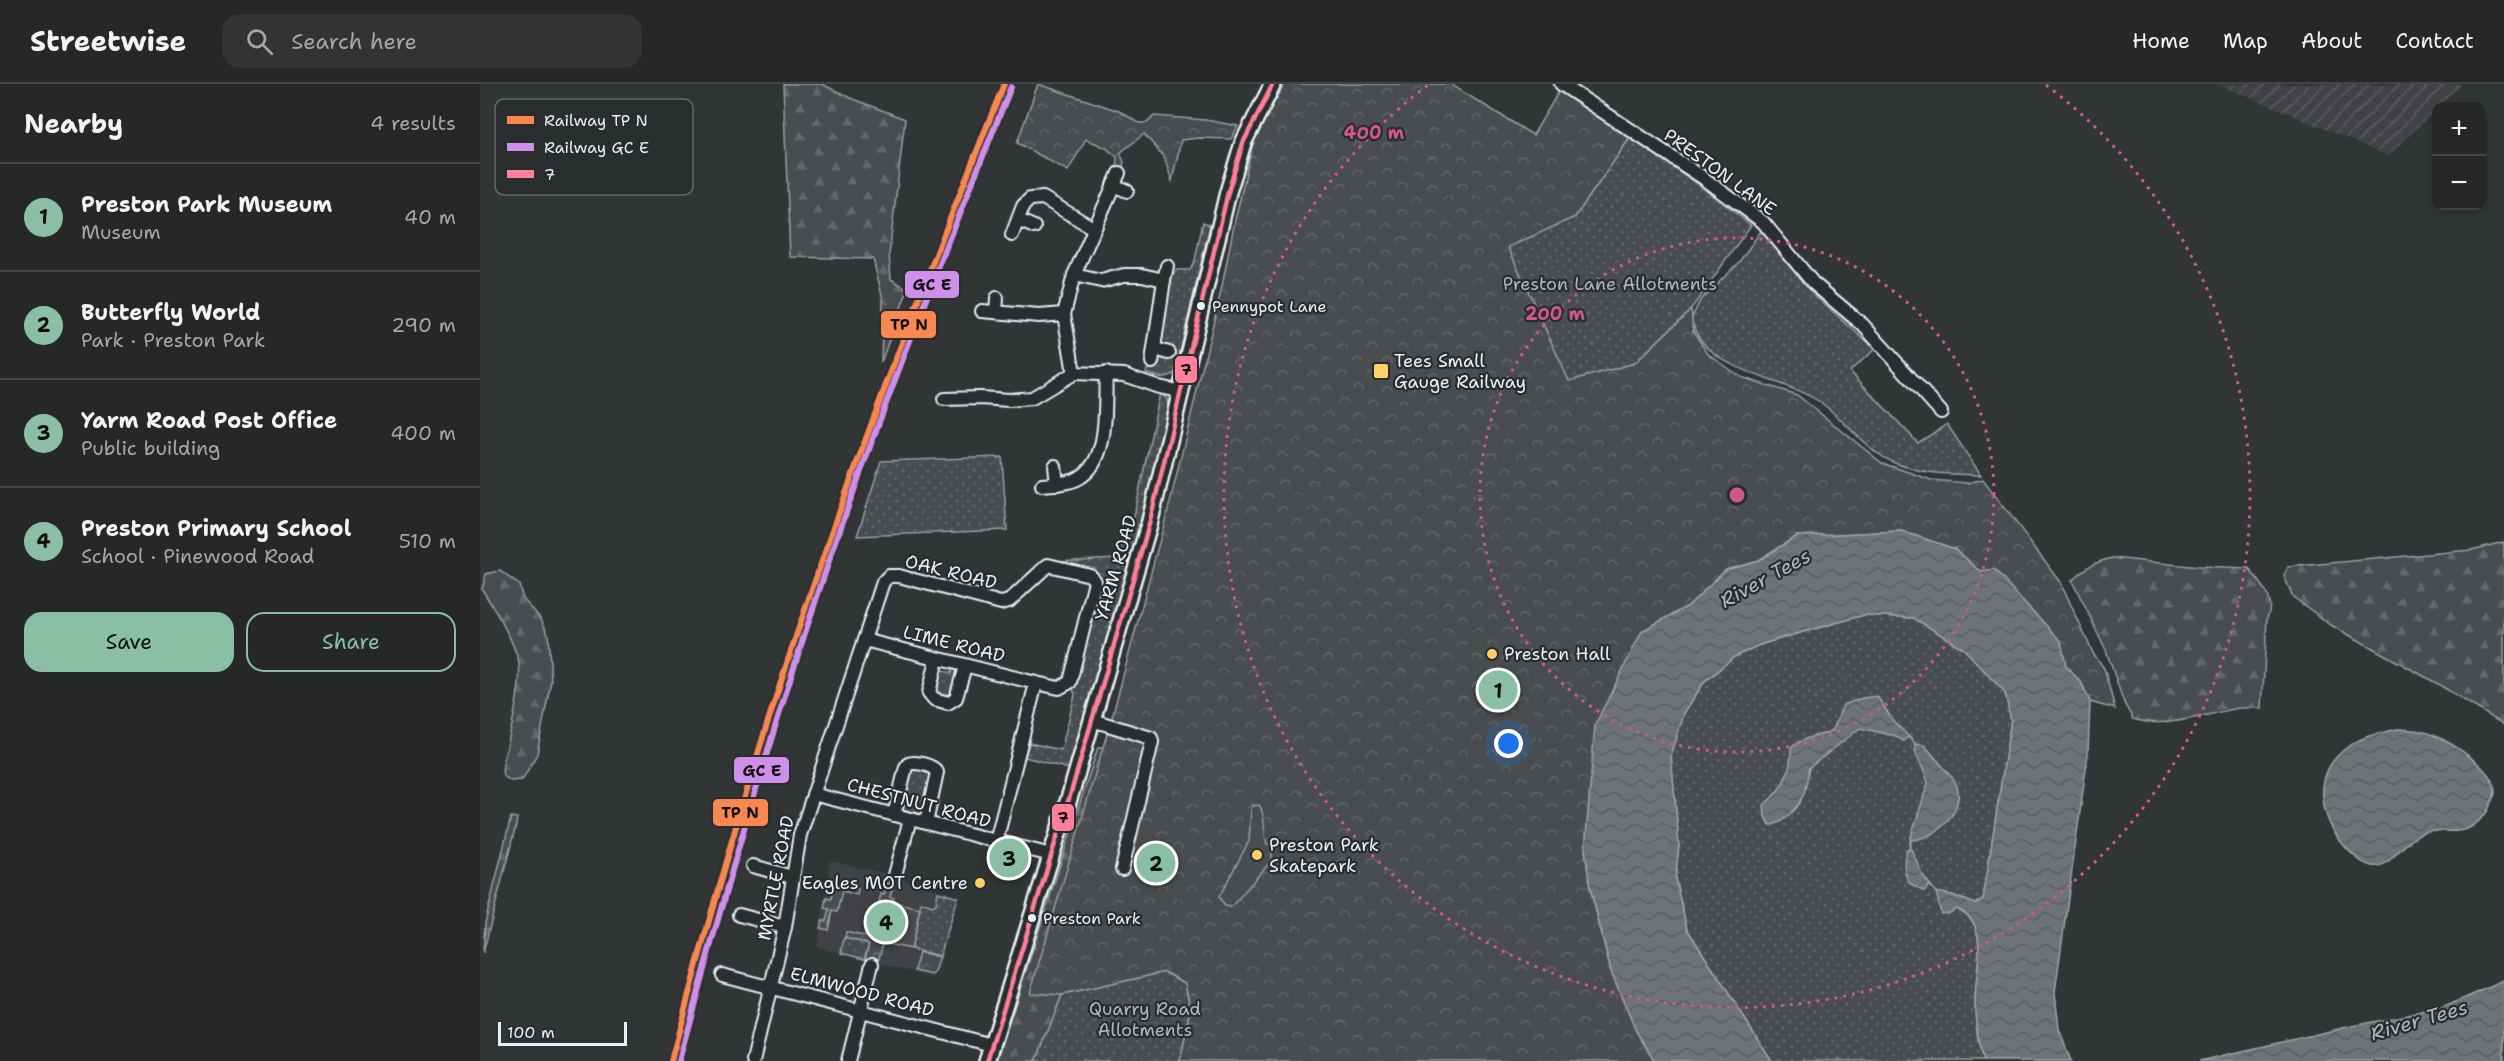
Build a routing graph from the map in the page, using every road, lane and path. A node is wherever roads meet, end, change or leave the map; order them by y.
1 (1273, 84) edge
2 (1561, 84) edge
3 (1119, 173) dead end
4 (1113, 185) junction
5 (1127, 191) dead end
6 (1018, 220) junction
7 (1034, 227) dead end
8 (1093, 228) junction
9 (1012, 235) dead end
10 (1167, 266) dead end
11 (1074, 275) junction
12 (1164, 280) junction
13 (997, 298) dead end
14 (982, 311) dead end
15 (996, 312) junction
16 (1064, 314) junction
17 (1155, 349) junction
18 (1169, 353) dead end
19 (1152, 362) dead end
20 (1074, 373) junction
21 (1106, 373) junction
22 (1182, 392) junction
23 (944, 399) dead end
24 (1941, 412) dead end
25 (1055, 466) dead end
26 (1057, 484) junction
27 (1042, 485) dead end
28 (1093, 578) joint
29 (864, 640) junction
30 (937, 659) junction
31 (965, 666) junction
32 (1036, 683) junction
33 (1092, 720) junction
34 (813, 794) junction
35 (894, 815) junction
36 (910, 819) junction
37 (926, 823) junction
38 (996, 842) junction
39 (1051, 855) junction
40 (753, 866) dead end
41 (1122, 869) dead end
42 (895, 874) dead end
43 (792, 877) junction
44 (739, 915) dead end
45 (785, 927) junction
46 (872, 964) dead end
47 (722, 975) dead end
48 (771, 987) junction
49 (861, 1011) junction
50 (992, 1045) junction
51 (753, 1061) edge
52 (848, 1061) edge
53 (987, 1061) edge

1 - 22 main road, YARM ROAD
2 - 24 street, PRESTON LANE
3 - 4 street
4 - 5 street
4 - 8 street
6 - 7 street
6 - 8 street
6 - 9 street
8 - 11 street
10 - 12 street
11 - 12 street
11 - 16 street
12 - 17 street
13 - 15 street
14 - 15 street
15 - 16 street
16 - 20 street
17 - 18 street
17 - 19 street
20 - 21 street
20 - 23 street
21 - 22 street
21 - 26 street
22 - 33 main road, YARM ROAD
25 - 26 street
26 - 27 street
28 - 29 street, OAK ROAD
28 - 32 street, LIME ROAD
29 - 30 street, LIME ROAD
29 - 34 street, MYRTLE ROAD
30 - 31 street, LIME ROAD
30 - 31 street
31 - 32 street, LIME ROAD
32 - 38 street
33 - 39 main road, YARM ROAD
33 - 41 street
34 - 35 street, CHESTNUT ROAD
34 - 43 street, MYRTLE ROAD
35 - 36 street, CHESTNUT ROAD
35 - 37 street
36 - 37 street, CHESTNUT ROAD
36 - 42 street
37 - 38 street, CHESTNUT ROAD
38 - 39 street, CHESTNUT ROAD
39 - 50 main road, YARM ROAD
40 - 43 street
43 - 45 street, MYRTLE ROAD
44 - 45 street
45 - 48 street, MYRTLE ROAD
46 - 49 street
47 - 48 street, ELMWOOD ROAD
48 - 49 street, ELMWOOD ROAD
48 - 51 street, MYRTLE ROAD
49 - 50 street, ELMWOOD ROAD
49 - 52 street
50 - 53 main road, YARM ROAD

